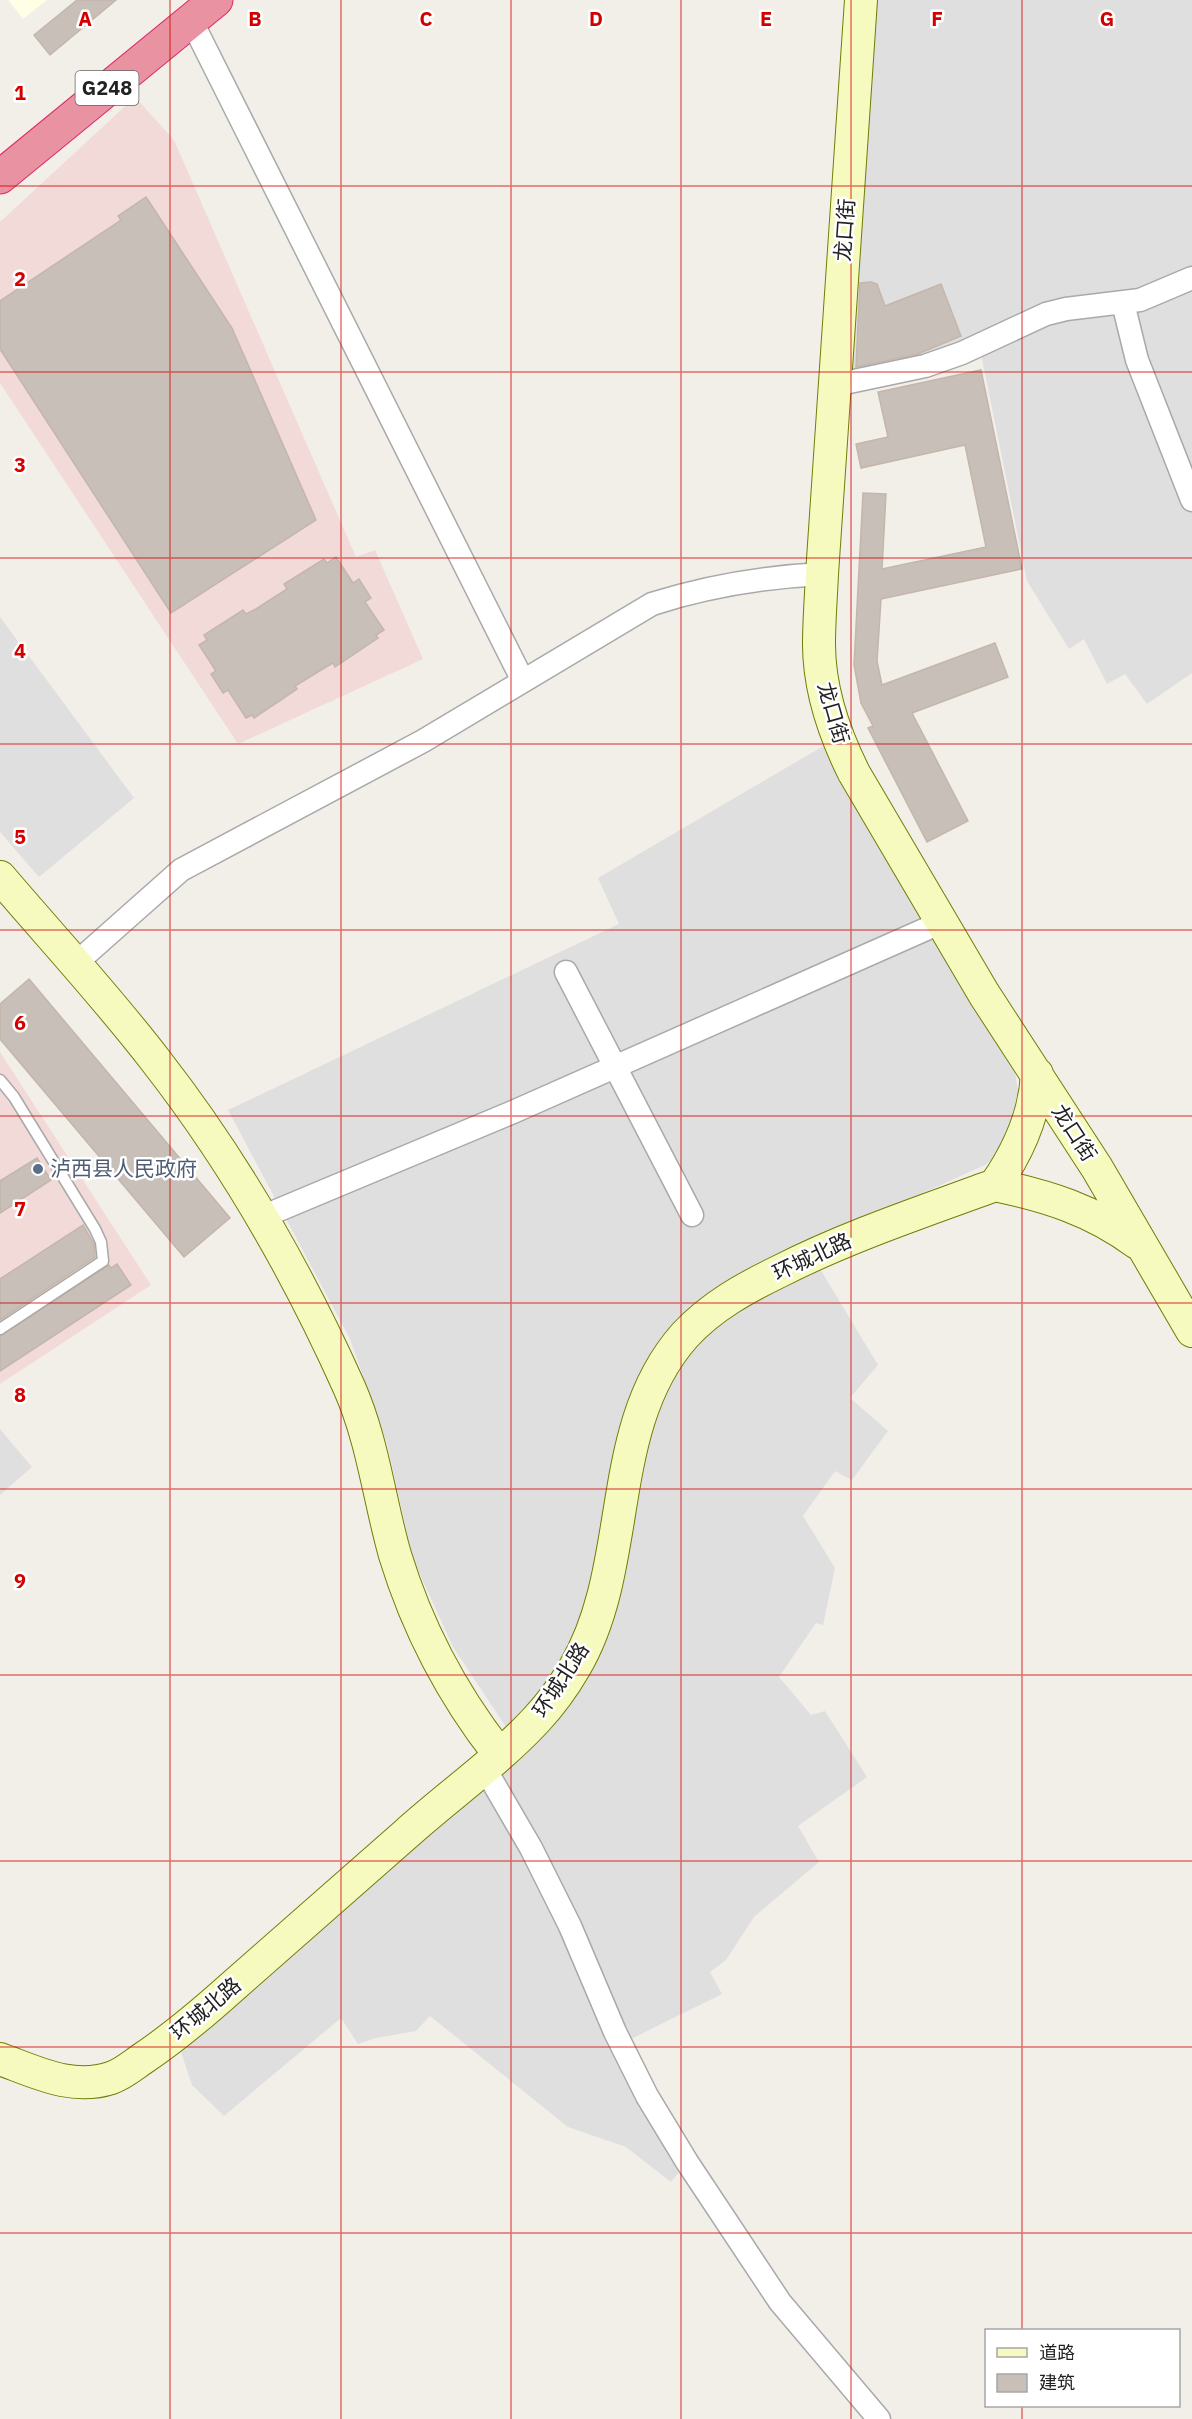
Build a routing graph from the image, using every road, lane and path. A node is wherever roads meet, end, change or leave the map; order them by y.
1 (216, 0) edge
2 (861, 0) edge
3 (183, 5) edge
4 (0, 149) edge
5 (0, 177) edge
6 (1192, 278) edge
7 (1123, 303) junction
8 (835, 385) junction
9 (1192, 500) edge
10 (822, 574) junction
11 (523, 681) junction
12 (0, 877) edge
13 (0, 908) edge
14 (942, 922) junction
15 (75, 964) junction
16 (566, 972) dead end
17 (615, 1066) junction
18 (1036, 1074) junction
19 (0, 1080) edge
20 (995, 1185) junction
21 (692, 1215) dead end
22 (262, 1218) junction
23 (1142, 1247) junction
24 (0, 1329) edge
25 (1192, 1330) edge
26 (491, 1760) junction
27 (0, 2060) edge
28 (879, 2419) edge

1 - 3 highway, G248
2 - 8 main road, 龙口街
3 - 4 highway, G248
3 - 5 highway, G248
3 - 11 street
6 - 7 street
7 - 8 street
7 - 9 street
8 - 10 main road, 龙口街
10 - 11 street
10 - 14 main road, 龙口街
11 - 15 street
12 - 15 main road
13 - 26 main road
14 - 17 street
14 - 18 main road, 龙口街
15 - 22 main road
16 - 17 street
17 - 21 street
17 - 22 street
18 - 20 main road
18 - 23 main road, 龙口街
19 - 24 lane
20 - 23 main road
20 - 26 main road, 环城北路
22 - 26 main road
23 - 25 main road, 龙口街
26 - 27 main road, 环城北路
26 - 28 street

